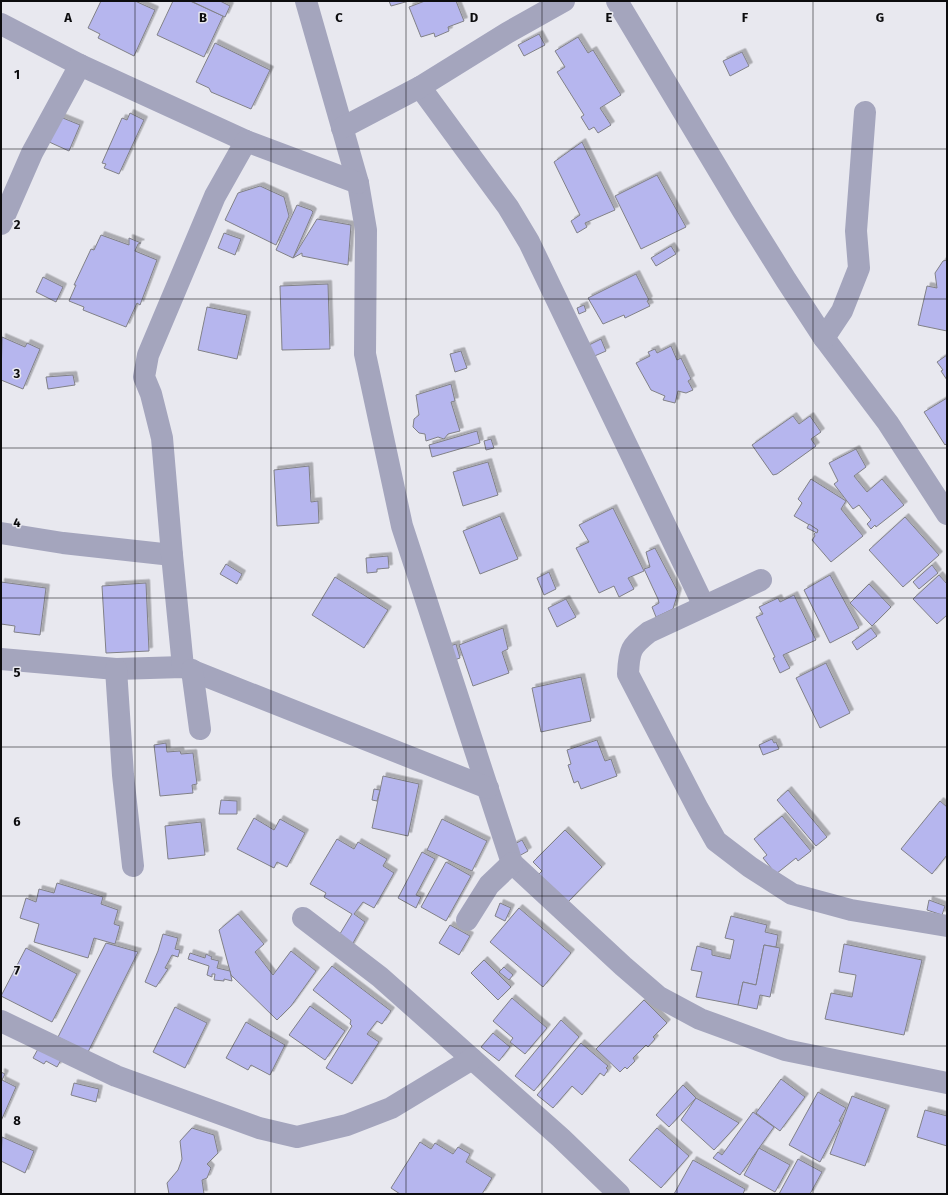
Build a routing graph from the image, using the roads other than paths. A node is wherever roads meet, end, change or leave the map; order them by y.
1 (306, 1) edge
2 (564, 1) edge
3 (617, 1) edge
4 (1, 24) edge
5 (80, 65) junction
6 (420, 87) junction
7 (865, 112) dead end
8 (342, 128) junction
9 (246, 141) junction
10 (358, 183) junction
11 (1, 224) edge
12 (824, 338) junction
13 (947, 514) edge
14 (1, 533) edge
15 (172, 555) junction
16 (761, 580) dead end
17 (704, 606) junction
18 (1, 659) edge
19 (116, 669) junction
20 (188, 669) junction
21 (200, 729) dead end
22 (488, 788) junction
23 (512, 863) junction
24 (133, 866) dead end
25 (303, 918) dead end
26 (467, 920) dead end
27 (947, 926) edge
28 (1, 1022) edge
29 (472, 1059) junction
30 (947, 1083) edge
31 (619, 1194) edge

1 - 8 street
2 - 6 street
3 - 12 street
4 - 5 street
5 - 9 street
5 - 11 street
6 - 8 street
6 - 17 street
7 - 12 street
8 - 10 street
9 - 10 street
9 - 15 street
10 - 22 street
12 - 13 street
14 - 15 street
15 - 20 street
16 - 17 street
17 - 27 street
18 - 19 street
19 - 20 street
19 - 24 street
20 - 21 street
20 - 22 street
22 - 23 street
23 - 26 street
23 - 30 street
25 - 29 street
28 - 29 street
29 - 31 street

